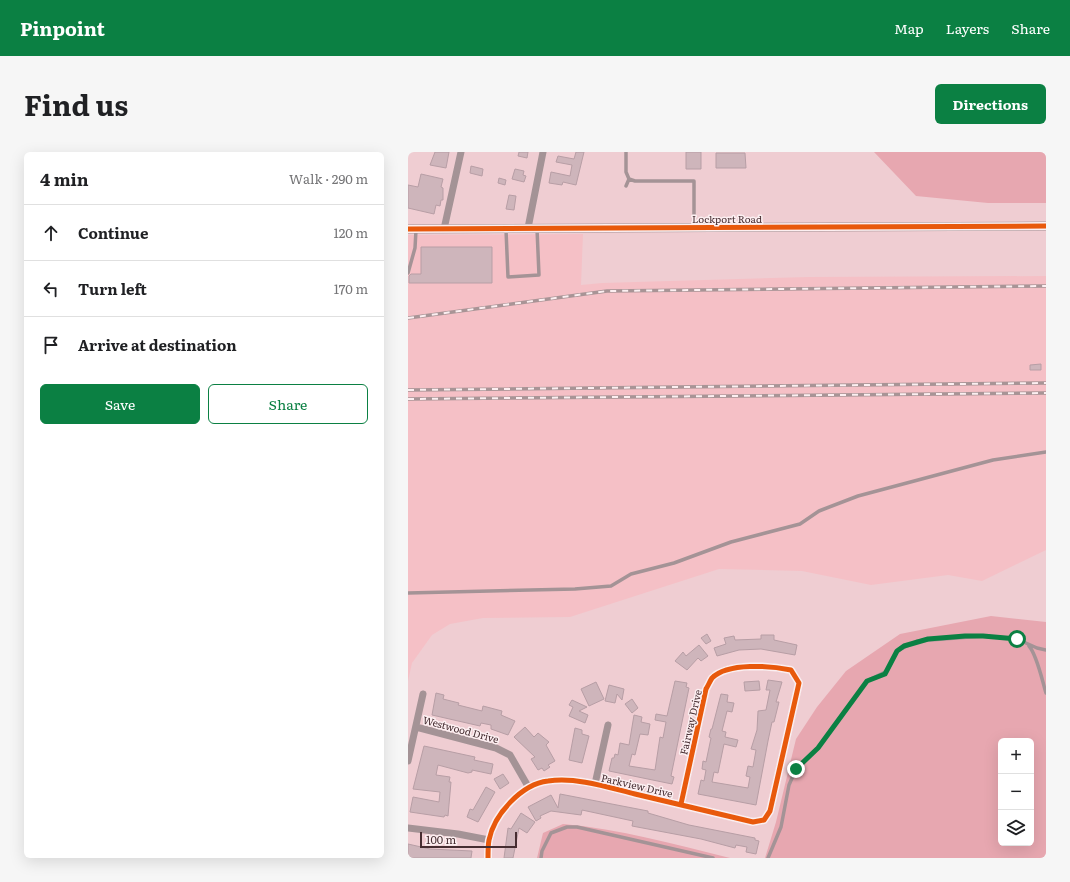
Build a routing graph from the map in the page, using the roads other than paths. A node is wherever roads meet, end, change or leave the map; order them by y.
1 (461, 152) edge
2 (543, 152) edge
3 (626, 152) edge
4 (629, 179) junction
5 (626, 186) dead end
6 (1046, 226) edge
7 (694, 227) junction
8 (532, 228) junction
9 (412, 229) edge
10 (444, 229) junction
11 (506, 229) junction
12 (408, 273) edge
13 (1046, 452) edge
14 (408, 593) edge
15 (1027, 644) junction
16 (1045, 649) edge
17 (1035, 653) junction
18 (791, 670) joint
19 (1046, 693) edge
20 (423, 694) dead end
21 (608, 725) dead end
22 (416, 727) junction
23 (408, 761) edge
24 (595, 784) junction
25 (529, 788) junction
26 (681, 804) junction
27 (408, 828) edge
28 (489, 840) junction
29 (488, 858) edge
30 (541, 858) edge
31 (713, 858) edge
32 (768, 858) edge

1 - 10 street
2 - 8 street
3 - 4 lane
4 - 5 lane
4 - 7 lane
6 - 7 street, Lockport Road
7 - 8 street, Lockport Road
8 - 11 street, Lockport Road
8 - 11 lane
9 - 10 street, Lockport Road
9 - 12 lane
10 - 11 street, Lockport Road
13 - 14 lane
15 - 16 lane
15 - 17 lane
15 - 32 lane
16 - 17 lane
17 - 19 lane
18 - 26 street, Fairway Drive
18 - 26 street, Parkview Drive
20 - 22 street
21 - 24 street
22 - 23 street
22 - 25 street, Westwood Drive
24 - 25 street, Parkview Drive
24 - 26 street, Parkview Drive
25 - 28 street, Parkview Drive
27 - 28 street
28 - 29 street, Parkview Drive
30 - 31 lane

